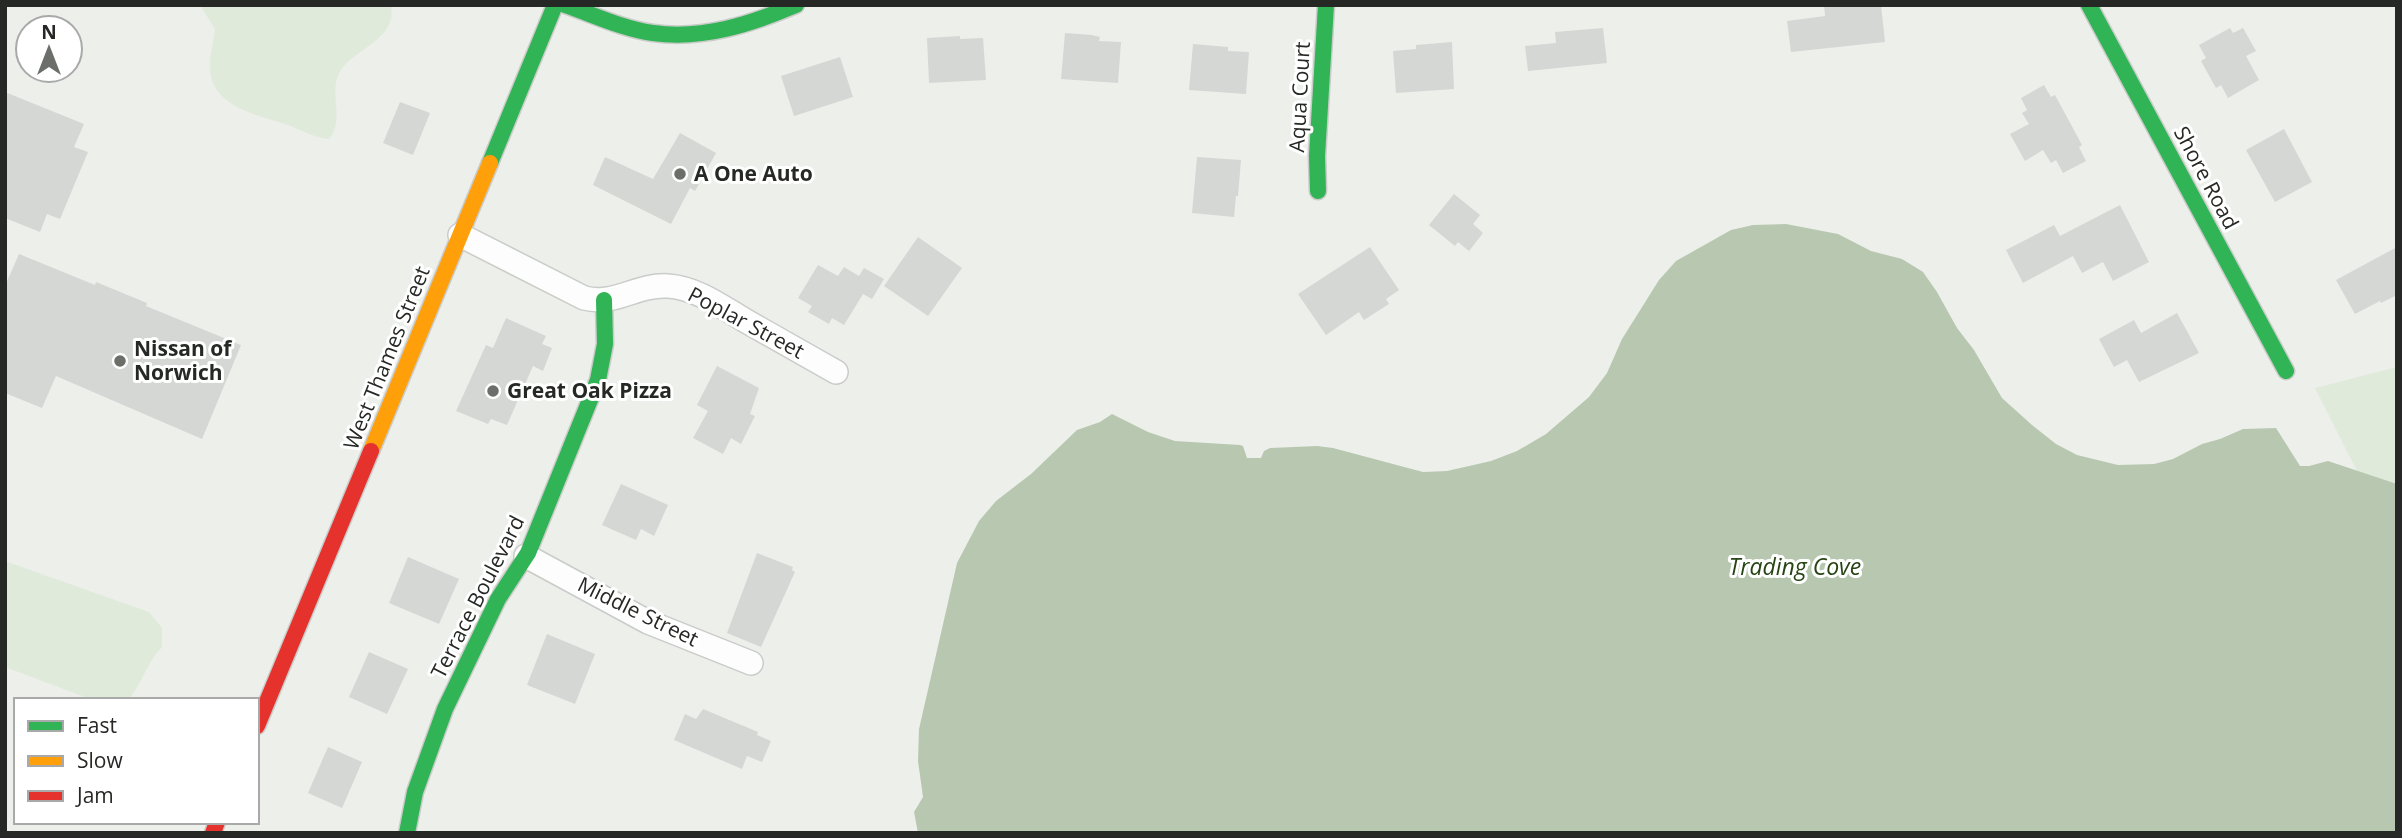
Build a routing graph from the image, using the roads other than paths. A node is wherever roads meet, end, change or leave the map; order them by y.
1 (555, 5) edge
2 (565, 5) edge
3 (796, 5) edge
4 (1326, 5) edge
5 (2089, 5) edge
6 (1318, 191) dead end
7 (460, 235) junction
8 (604, 300) junction
9 (2286, 371) dead end
10 (836, 372) dead end
11 (526, 556) junction
12 (751, 663) dead end
13 (259, 721) edge
14 (407, 833) edge

1 - 7 street, West Thames Street
2 - 3 street
4 - 6 street, Aqua Court
5 - 9 street, Shore Road
7 - 8 street, Poplar Street
7 - 13 street, West Thames Street
8 - 10 street, Poplar Street
8 - 11 street, Terrace Boulevard
11 - 12 street, Middle Street
11 - 14 street, Terrace Boulevard

